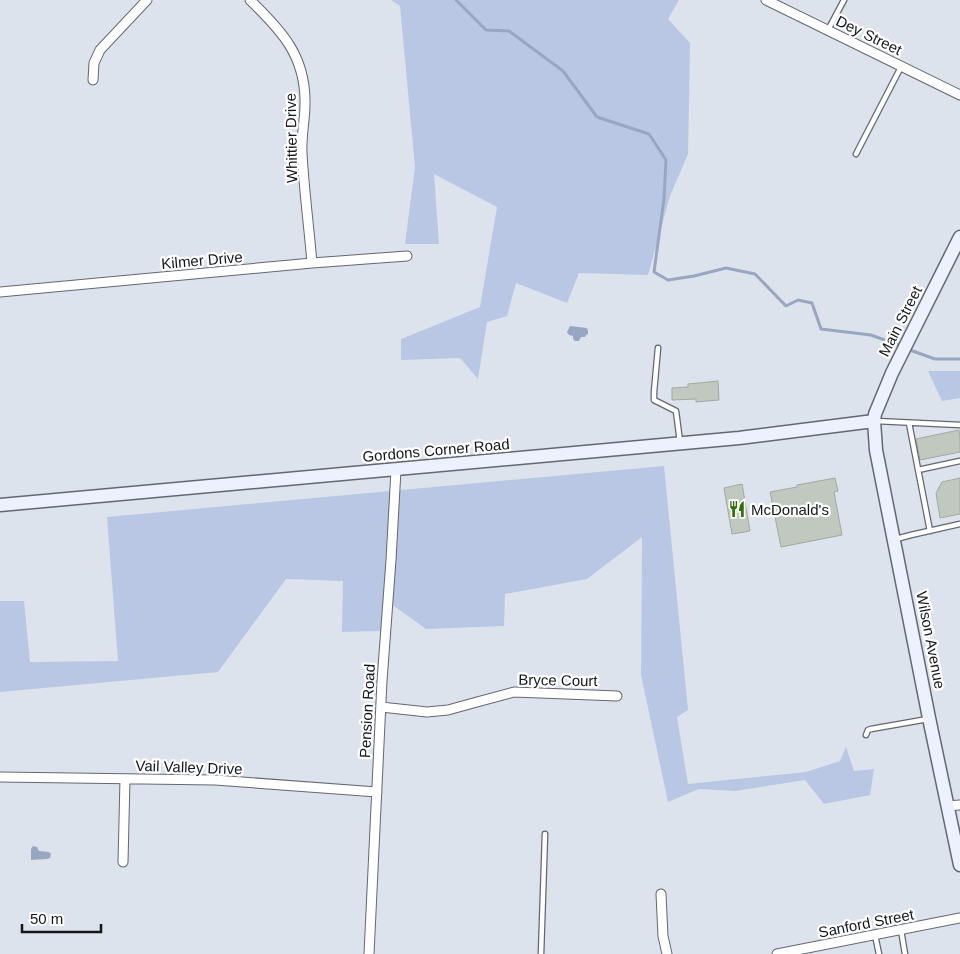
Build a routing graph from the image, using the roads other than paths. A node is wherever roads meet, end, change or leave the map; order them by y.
1 (147, 0) edge
2 (250, 0) edge
3 (766, 0) edge
4 (844, 0) edge
5 (781, 3) edge
6 (828, 30) junction
7 (901, 66) junction
8 (93, 80) dead end
9 (960, 95) edge
10 (856, 154) dead end
11 (960, 237) edge
12 (407, 256) dead end
13 (312, 263) junction
14 (0, 292) edge
15 (658, 348) dead end
16 (874, 421) junction
17 (909, 423) junction
18 (960, 425) edge
19 (680, 443) junction
20 (960, 460) edge
21 (396, 470) junction
22 (918, 470) junction
23 (0, 505) edge
24 (960, 524) edge
25 (930, 531) junction
26 (895, 540) junction
27 (617, 696) dead end
28 (381, 707) junction
29 (929, 718) junction
30 (866, 735) dead end
31 (0, 777) edge
32 (125, 779) junction
33 (377, 792) junction
34 (954, 806) edge
35 (545, 834) dead end
36 (123, 862) dead end
37 (960, 865) edge
38 (661, 894) dead end
39 (960, 918) edge
40 (901, 930) junction
41 (876, 935) junction
42 (369, 954) edge
43 (541, 954) edge
44 (667, 954) edge
45 (777, 954) edge
46 (879, 954) edge
47 (905, 954) edge

1 - 8 street
2 - 13 street, Whittier Drive
3 - 5 street, Dey Street
4 - 6 lane
5 - 6 street, Dey Street
6 - 7 street, Dey Street
7 - 9 street, Dey Street
7 - 10 lane
11 - 16 street, Main Street
12 - 13 street, Kilmer Drive
13 - 14 street, Kilmer Drive
15 - 19 lane
16 - 17 lane
16 - 19 street, Gordons Corner Road
16 - 26 street, Wilson Avenue
17 - 18 lane
17 - 22 lane
19 - 21 street, Gordons Corner Road
20 - 22 lane
21 - 23 street, Gordons Corner Road
21 - 28 street, Pension Road
22 - 25 lane
24 - 25 lane
25 - 26 lane
26 - 29 street, Wilson Avenue
27 - 28 street, Bryce Court
28 - 33 street, Pension Road
29 - 30 lane
29 - 34 street, Wilson Avenue
31 - 32 street, Vail Valley Drive
32 - 33 street, Vail Valley Drive
32 - 36 street
33 - 42 street, Pension Road
34 - 37 street, Wilson Avenue
35 - 43 lane
38 - 44 street
39 - 40 street, Sanford Street
40 - 41 street, Sanford Street
40 - 47 lane
41 - 45 street, Sanford Street
41 - 46 lane

